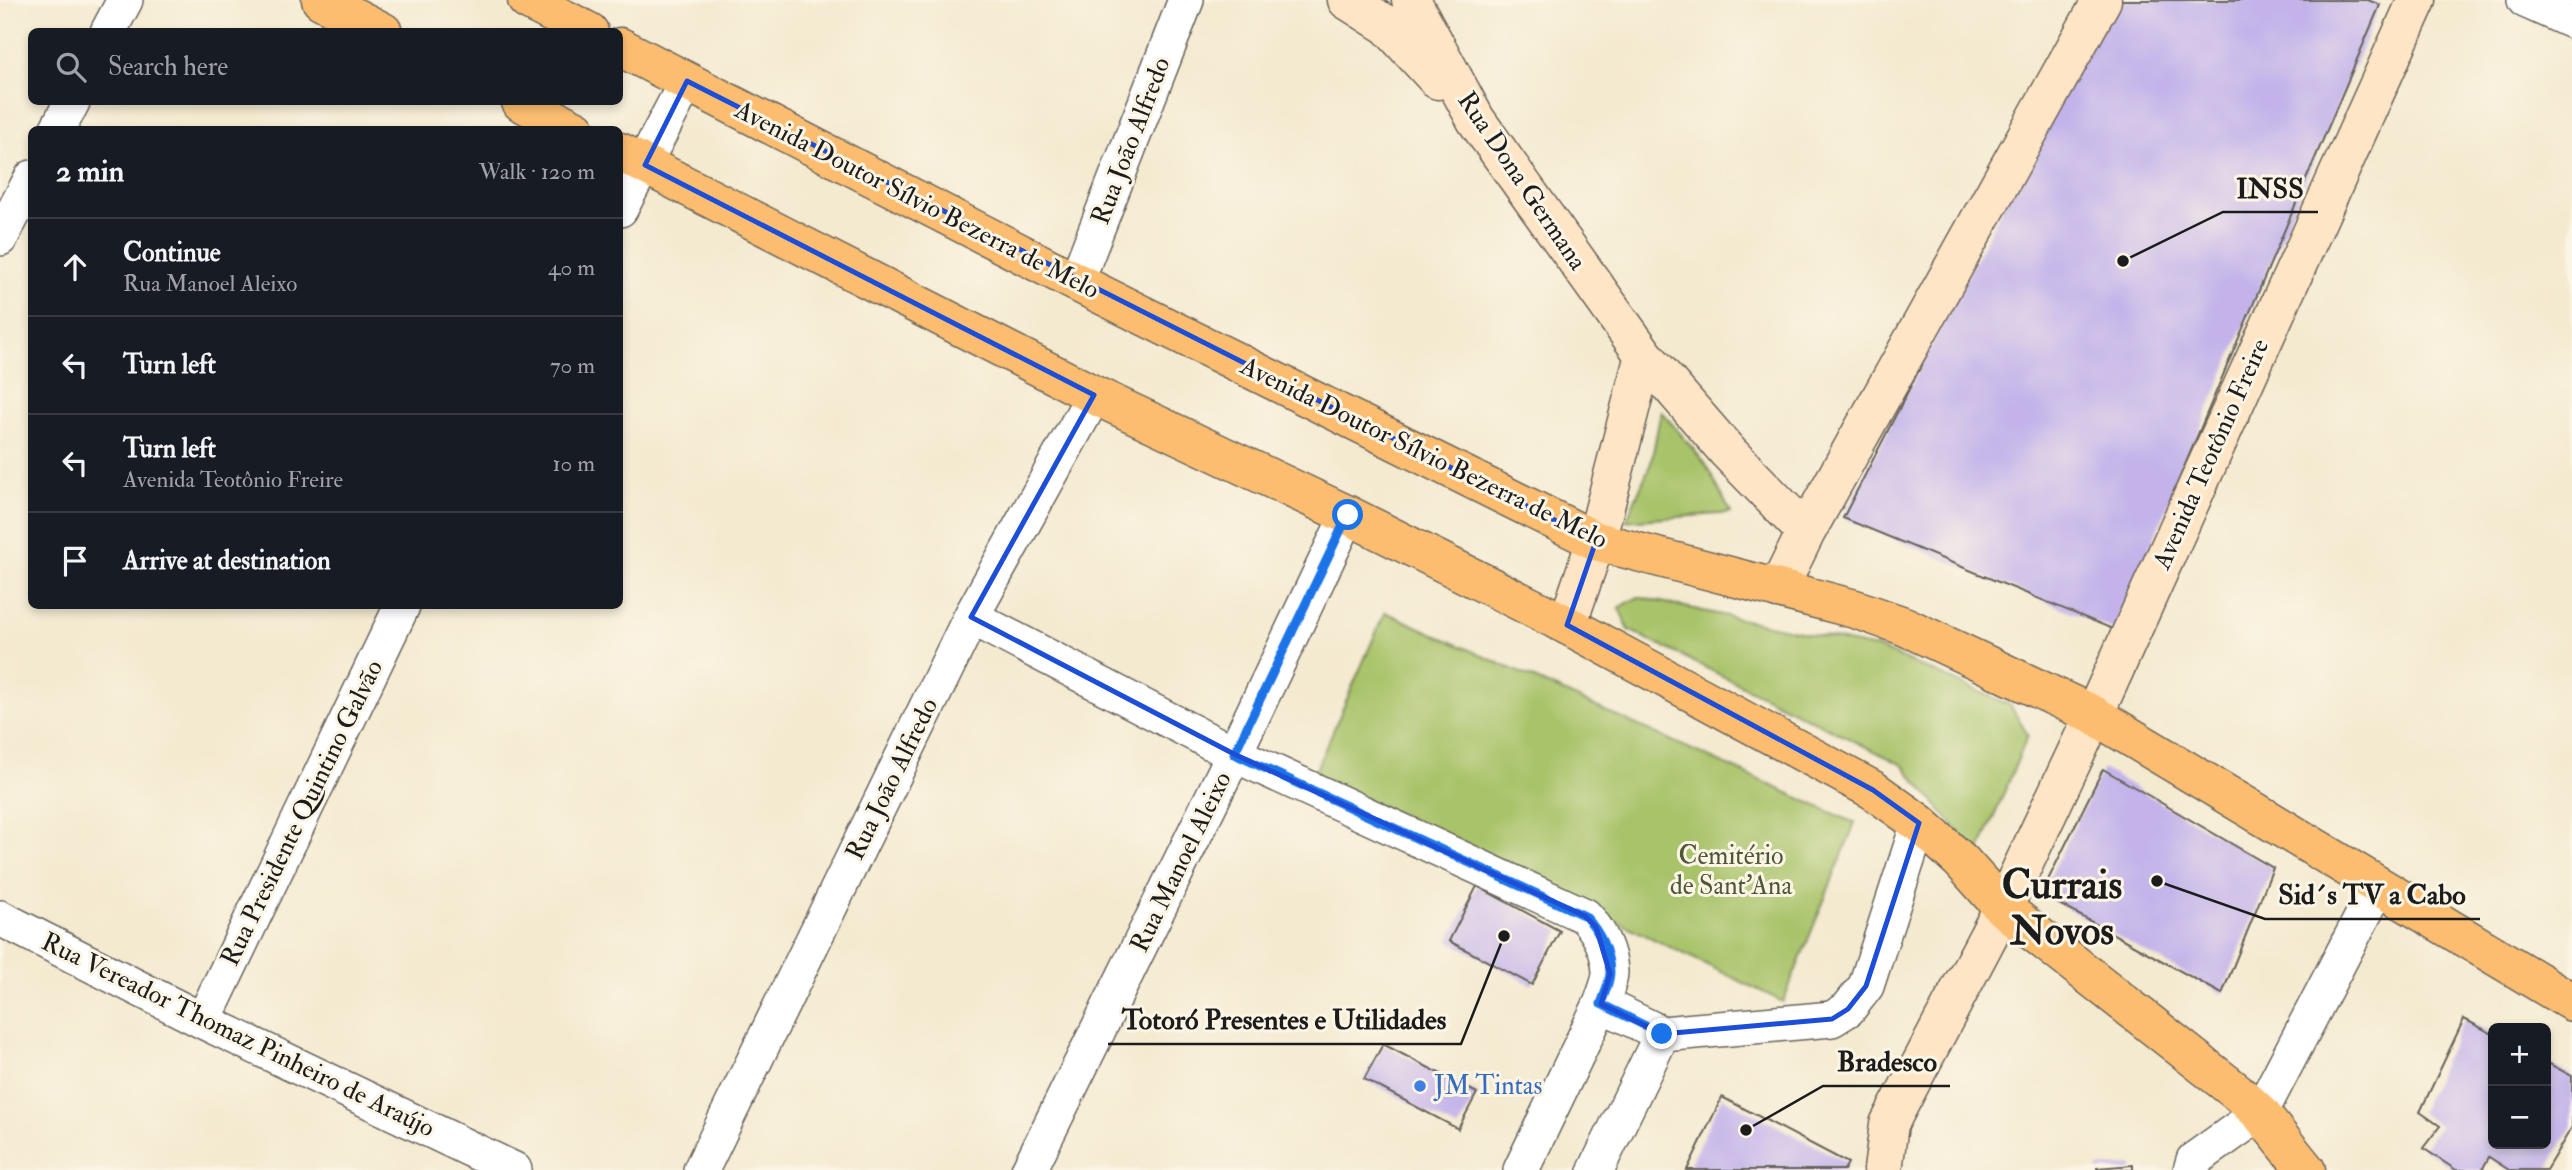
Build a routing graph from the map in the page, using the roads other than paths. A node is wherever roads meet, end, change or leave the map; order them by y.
1 (125, 0) edge
2 (321, 0) edge
3 (527, 0) edge
4 (1186, 0) edge
5 (1347, 0) edge
6 (1411, 0) edge
7 (2102, 0) edge
8 (2417, 0) edge
9 (2525, 0) edge
10 (2572, 21) edge
11 (110, 28) edge
12 (375, 28) edge
13 (581, 28) edge
14 (623, 49) edge
15 (687, 81) junction
16 (70, 105) edge
17 (527, 105) edge
18 (1476, 120) junction
19 (59, 126) edge
20 (568, 126) edge
21 (632, 158) edge
22 (28, 186) edge
23 (623, 196) edge
24 (0, 238) edge
25 (1076, 282) junction
26 (1644, 355) junction
27 (1094, 395) junction
28 (1348, 515) junction
29 (1806, 532) junction
30 (1596, 541) junction
31 (1779, 589) junction
32 (401, 609) edge
33 (971, 617) junction
34 (1567, 625) junction
35 (2094, 715) junction
36 (1234, 754) junction
37 (1919, 823) junction
38 (2379, 885) junction
39 (2003, 908) junction
40 (0, 918) edge
41 (2572, 1002) edge
42 (1601, 1004) junction
43 (203, 1021) junction
44 (1662, 1034) junction
45 (2260, 1113) junction
46 (514, 1170) edge
47 (701, 1170) edge
48 (1029, 1170) edge
49 (1521, 1170) edge
50 (1596, 1170) edge
51 (1883, 1170) edge
52 (2190, 1170) edge
53 (2306, 1170) edge

1 - 11 street
2 - 12 highway
3 - 13 highway
4 - 25 street, Rua João Alfredo
5 - 18 main road
6 - 18 main road, Rua Dona Germana
7 - 29 main road
8 - 35 main road, Avenida Teotônio Freire
9 - 10 street
14 - 15 highway, Avenida Doutor Sílvio Bezerra de Melo
15 - 21 street
15 - 25 highway, Avenida Doutor Sílvio Bezerra de Melo
16 - 19 street
17 - 20 highway
18 - 26 main road, Rua Dona Germana
21 - 23 street
21 - 27 highway
22 - 24 street
25 - 30 highway, Avenida Doutor Sílvio Bezerra de Melo
26 - 29 main road, Rua Dona Germana
26 - 30 main road
27 - 28 highway
27 - 33 street, Rua João Alfredo
28 - 34 highway
28 - 36 street, Rua Manoel Aleixo
29 - 31 main road
30 - 31 highway, Avenida Doutor Sílvio Bezerra de Melo
30 - 34 main road
31 - 35 highway, Avenida Doutor Sílvio Bezerra de Melo
32 - 43 street, Rua Presidente Quintino Galvão
33 - 36 street
33 - 47 street, Rua João Alfredo
34 - 37 highway
35 - 38 highway, Avenida Doutor Sílvio Bezerra de Melo
35 - 39 main road, Avenida Teotônio Freire
36 - 42 street
36 - 48 street, Rua Manoel Aleixo
37 - 39 highway
37 - 44 street
38 - 41 highway, Avenida Doutor Sílvio Bezerra de Melo
38 - 45 street
39 - 45 highway
39 - 51 main road, Avenida Teotônio Freire
40 - 43 street, Rua Vereador Thomaz Pinheiro de Araújo
42 - 44 street
42 - 49 street
43 - 46 street, Rua Vereador Thomaz Pinheiro de Araújo
44 - 50 street
45 - 52 street
45 - 53 highway

